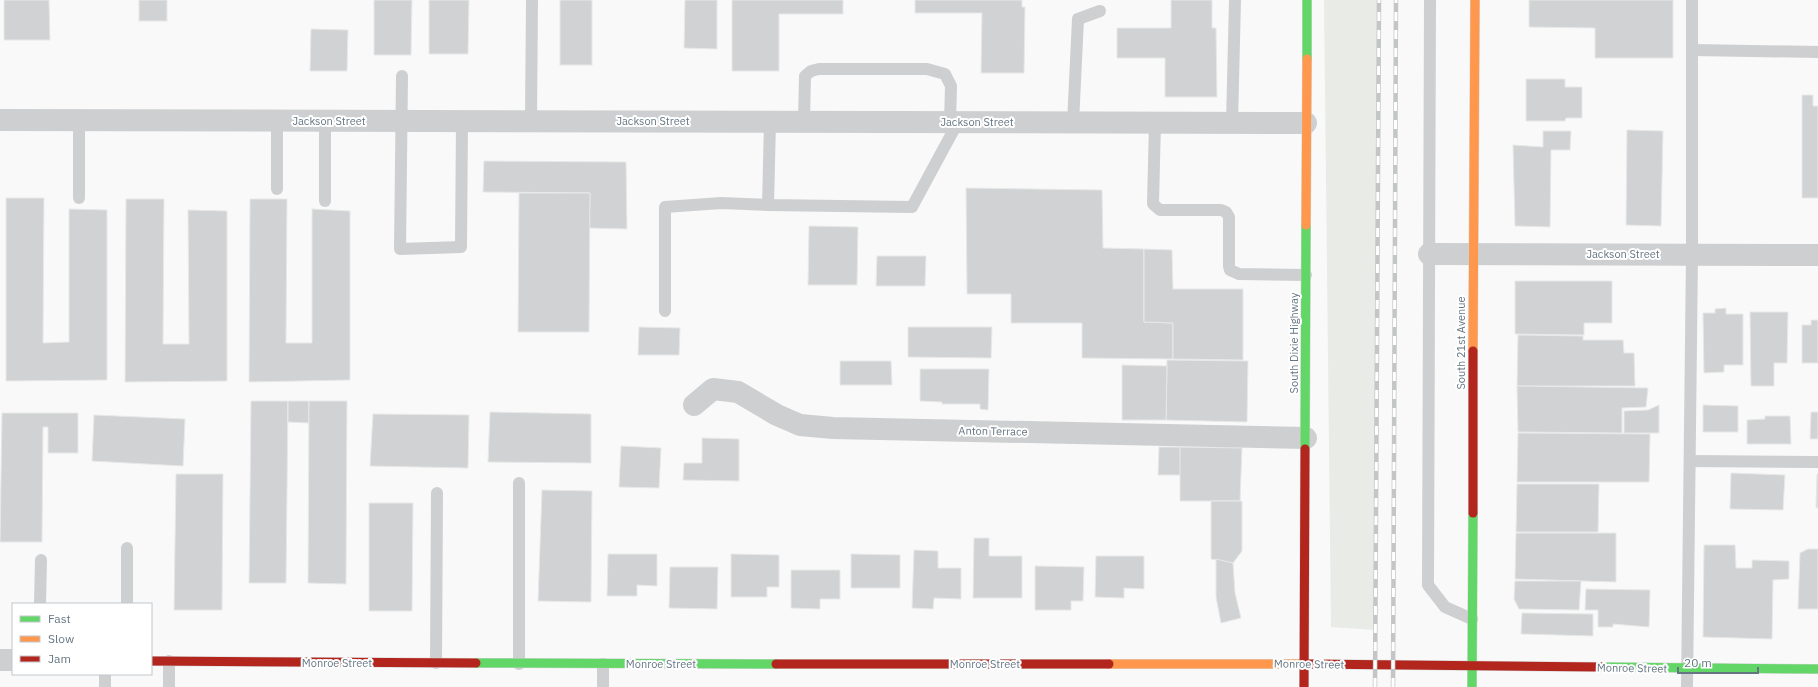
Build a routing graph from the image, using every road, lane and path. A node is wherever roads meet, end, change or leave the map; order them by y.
1 (532, 0) edge
2 (1235, 0) edge
3 (1307, 0) edge
4 (1430, 0) edge
5 (1476, 0) edge
6 (1692, 0) edge
7 (1100, 11) dead end
8 (1693, 50) junction
9 (1818, 52) edge
10 (402, 76) dead end
11 (0, 120) edge
12 (79, 120) junction
13 (277, 121) junction
14 (325, 121) junction
15 (402, 121) junction
16 (462, 121) junction
17 (531, 121) junction
18 (770, 122) junction
19 (804, 122) junction
20 (954, 122) junction
21 (1073, 122) junction
22 (1155, 122) junction
23 (1232, 123) junction
24 (1306, 123) junction
25 (277, 189) dead end
26 (79, 198) dead end
27 (325, 201) dead end
28 (768, 205) junction
29 (1429, 254) junction
30 (1692, 254) junction
31 (1474, 255) junction
32 (1818, 255) edge
33 (1306, 274) junction
34 (665, 311) dead end
35 (694, 405) dead end
36 (1306, 438) junction
37 (1690, 461) junction
38 (1818, 462) edge
39 (519, 483) dead end
40 (437, 494) dead end
41 (127, 548) dead end
42 (41, 560) dead end
43 (40, 603) edge
44 (127, 603) edge
45 (1472, 620) junction
46 (0, 660) edge
47 (12, 660) edge
48 (152, 661) edge
49 (170, 661) junction
50 (436, 663) junction
51 (519, 664) junction
52 (603, 664) junction
53 (1304, 664) junction
54 (1472, 666) junction
55 (1687, 669) junction
56 (1818, 669) edge
57 (105, 675) edge
58 (105, 687) edge
59 (169, 687) edge
60 (603, 687) edge
61 (1304, 687) edge
62 (1472, 687) edge
63 (1687, 687) edge

1 - 17 lane
2 - 23 lane
3 - 24 street, South Dixie Highway
4 - 29 lane
5 - 31 street, South 21st Avenue
6 - 8 lane
7 - 21 lane
8 - 9 lane
8 - 30 lane
10 - 15 lane
11 - 12 street, Jackson Street
12 - 13 street, Jackson Street
12 - 26 lane
13 - 14 street, Jackson Street
13 - 25 lane
14 - 15 street, Jackson Street
14 - 27 lane
15 - 16 street, Jackson Street
15 - 16 lane
16 - 17 street, Jackson Street
17 - 18 street, Jackson Street
18 - 19 street, Jackson Street
18 - 28 lane
19 - 20 street, Jackson Street
19 - 20 lane
20 - 21 street, Jackson Street
20 - 28 lane
21 - 22 street, Jackson Street
22 - 23 street, Jackson Street
22 - 33 lane
23 - 24 street, Jackson Street
24 - 33 street, South Dixie Highway
28 - 34 lane
29 - 31 street, Jackson Street
29 - 45 lane
30 - 31 street, Jackson Street
30 - 32 street, Jackson Street
30 - 37 lane
31 - 45 street, South 21st Avenue
33 - 36 street, South Dixie Highway
35 - 36 street, Anton Terrace
36 - 53 street, South Dixie Highway
37 - 38 lane
37 - 55 lane
39 - 51 lane
40 - 50 lane
41 - 44 lane
42 - 43 lane
45 - 54 street, South 21st Avenue
46 - 47 street
48 - 49 street, Monroe Street
49 - 50 street, Monroe Street
49 - 59 lane
50 - 51 street, Monroe Street
51 - 52 street, Monroe Street
52 - 53 street, Monroe Street
52 - 60 lane
53 - 54 street, Monroe Street
53 - 61 street, South Dixie Highway
54 - 55 street, Monroe Street
54 - 62 street, South 21st Avenue
55 - 56 street, Monroe Street
55 - 63 lane
57 - 58 lane

